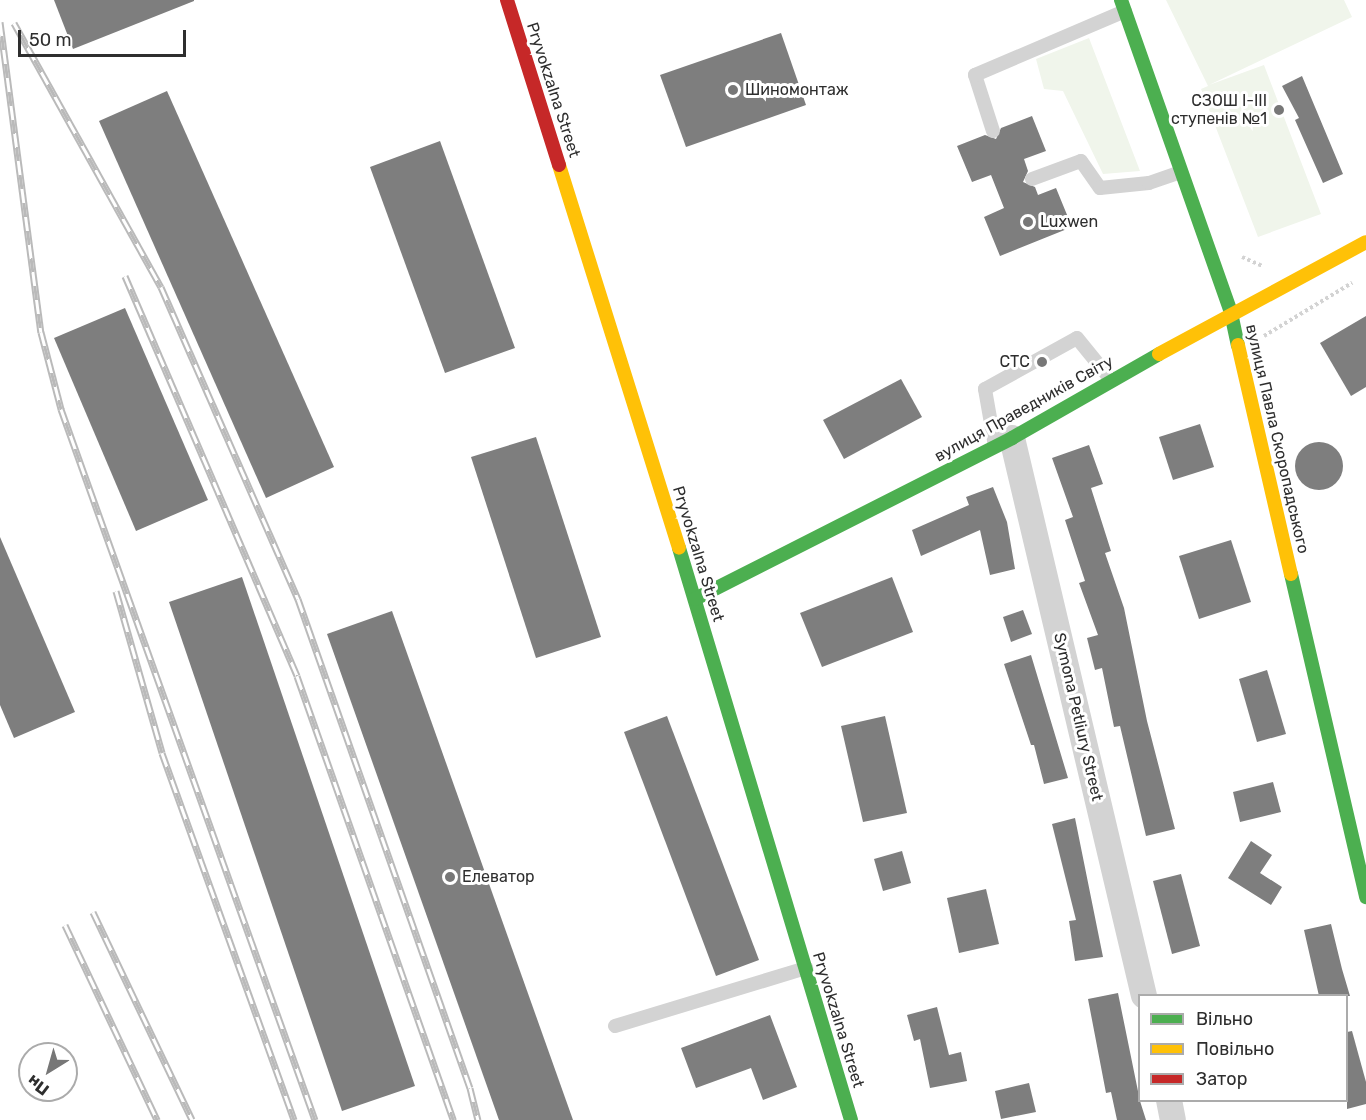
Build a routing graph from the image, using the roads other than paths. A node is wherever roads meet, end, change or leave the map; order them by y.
1 (507, 0) edge
2 (1123, 5) edge
3 (993, 131) dead end
4 (1181, 172) junction
5 (1032, 179) dead end
6 (1366, 242) edge
7 (1231, 313) junction
8 (1112, 381) junction
9 (1003, 442) junction
10 (695, 598) junction
11 (1366, 897) edge
12 (806, 968) junction
13 (1143, 994) edge
14 (615, 1026) dead end
15 (1169, 1102) edge
16 (851, 1120) edge
17 (1173, 1120) edge

1 - 10 street, Pryvokzalna Street
2 - 3 lane
2 - 4 street, вулиця Павла Скоропадського
4 - 5 lane
4 - 7 street, вулиця Павла Скоропадського
6 - 7 street, вулиця Праведників Світу
7 - 8 street, вулиця Праведників Світу
7 - 11 street, вулиця Павла Скоропадського
8 - 9 street, вулиця Праведників Світу
8 - 9 lane
9 - 10 street, вулиця Праведників Світу
9 - 13 street, Symona Petliury Street
10 - 12 street, Pryvokzalna Street
12 - 14 lane
12 - 16 street, Pryvokzalna Street
15 - 17 street

